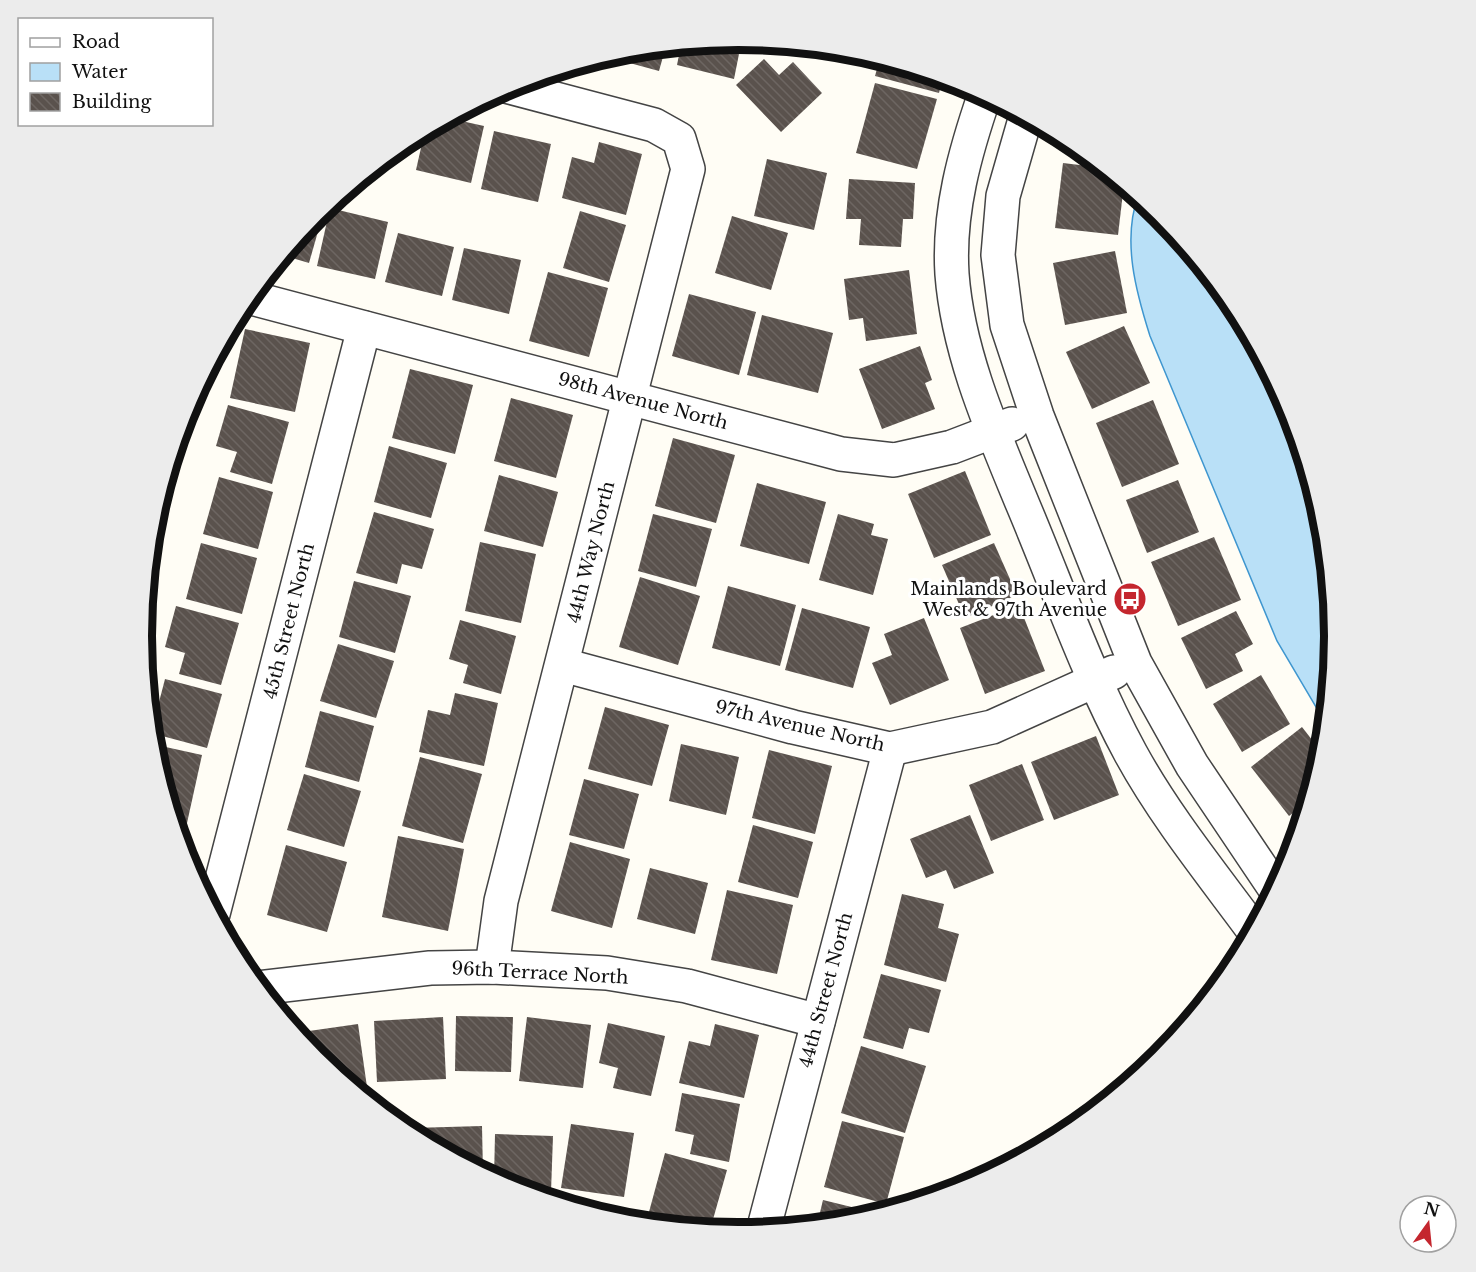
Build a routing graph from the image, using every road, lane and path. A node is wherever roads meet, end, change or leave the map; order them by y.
1 (523, 91) edge
2 (982, 103) edge
3 (1024, 124) edge
4 (258, 300) edge
5 (364, 328) junction
6 (630, 397) junction
7 (1037, 416) junction
8 (993, 432) junction
9 (1135, 663) junction
10 (563, 665) junction
11 (1096, 680) junction
12 (890, 748) junction
13 (1270, 881) edge
14 (216, 902) edge
15 (1249, 924) edge
16 (492, 967) junction
17 (268, 987) edge
18 (818, 1021) junction
19 (766, 1221) edge

1 - 6 street, 44th Way North
2 - 8 street
3 - 7 street
4 - 5 street, 98th Avenue North
5 - 6 street, 98th Avenue North
5 - 14 street, 45th Street North
6 - 8 street, 98th Avenue North
6 - 10 street, 44th Way North
7 - 8 street, 98th Avenue North
7 - 9 street
8 - 11 street
9 - 11 street, 97th Avenue North
9 - 13 street
10 - 12 street, 97th Avenue North
10 - 16 street, 44th Way North
11 - 12 street, 97th Avenue North
11 - 15 street
12 - 18 street, 44th Street North
16 - 17 street, 96th Terrace North
16 - 18 street, 96th Terrace North
18 - 19 street, 44th Street North

